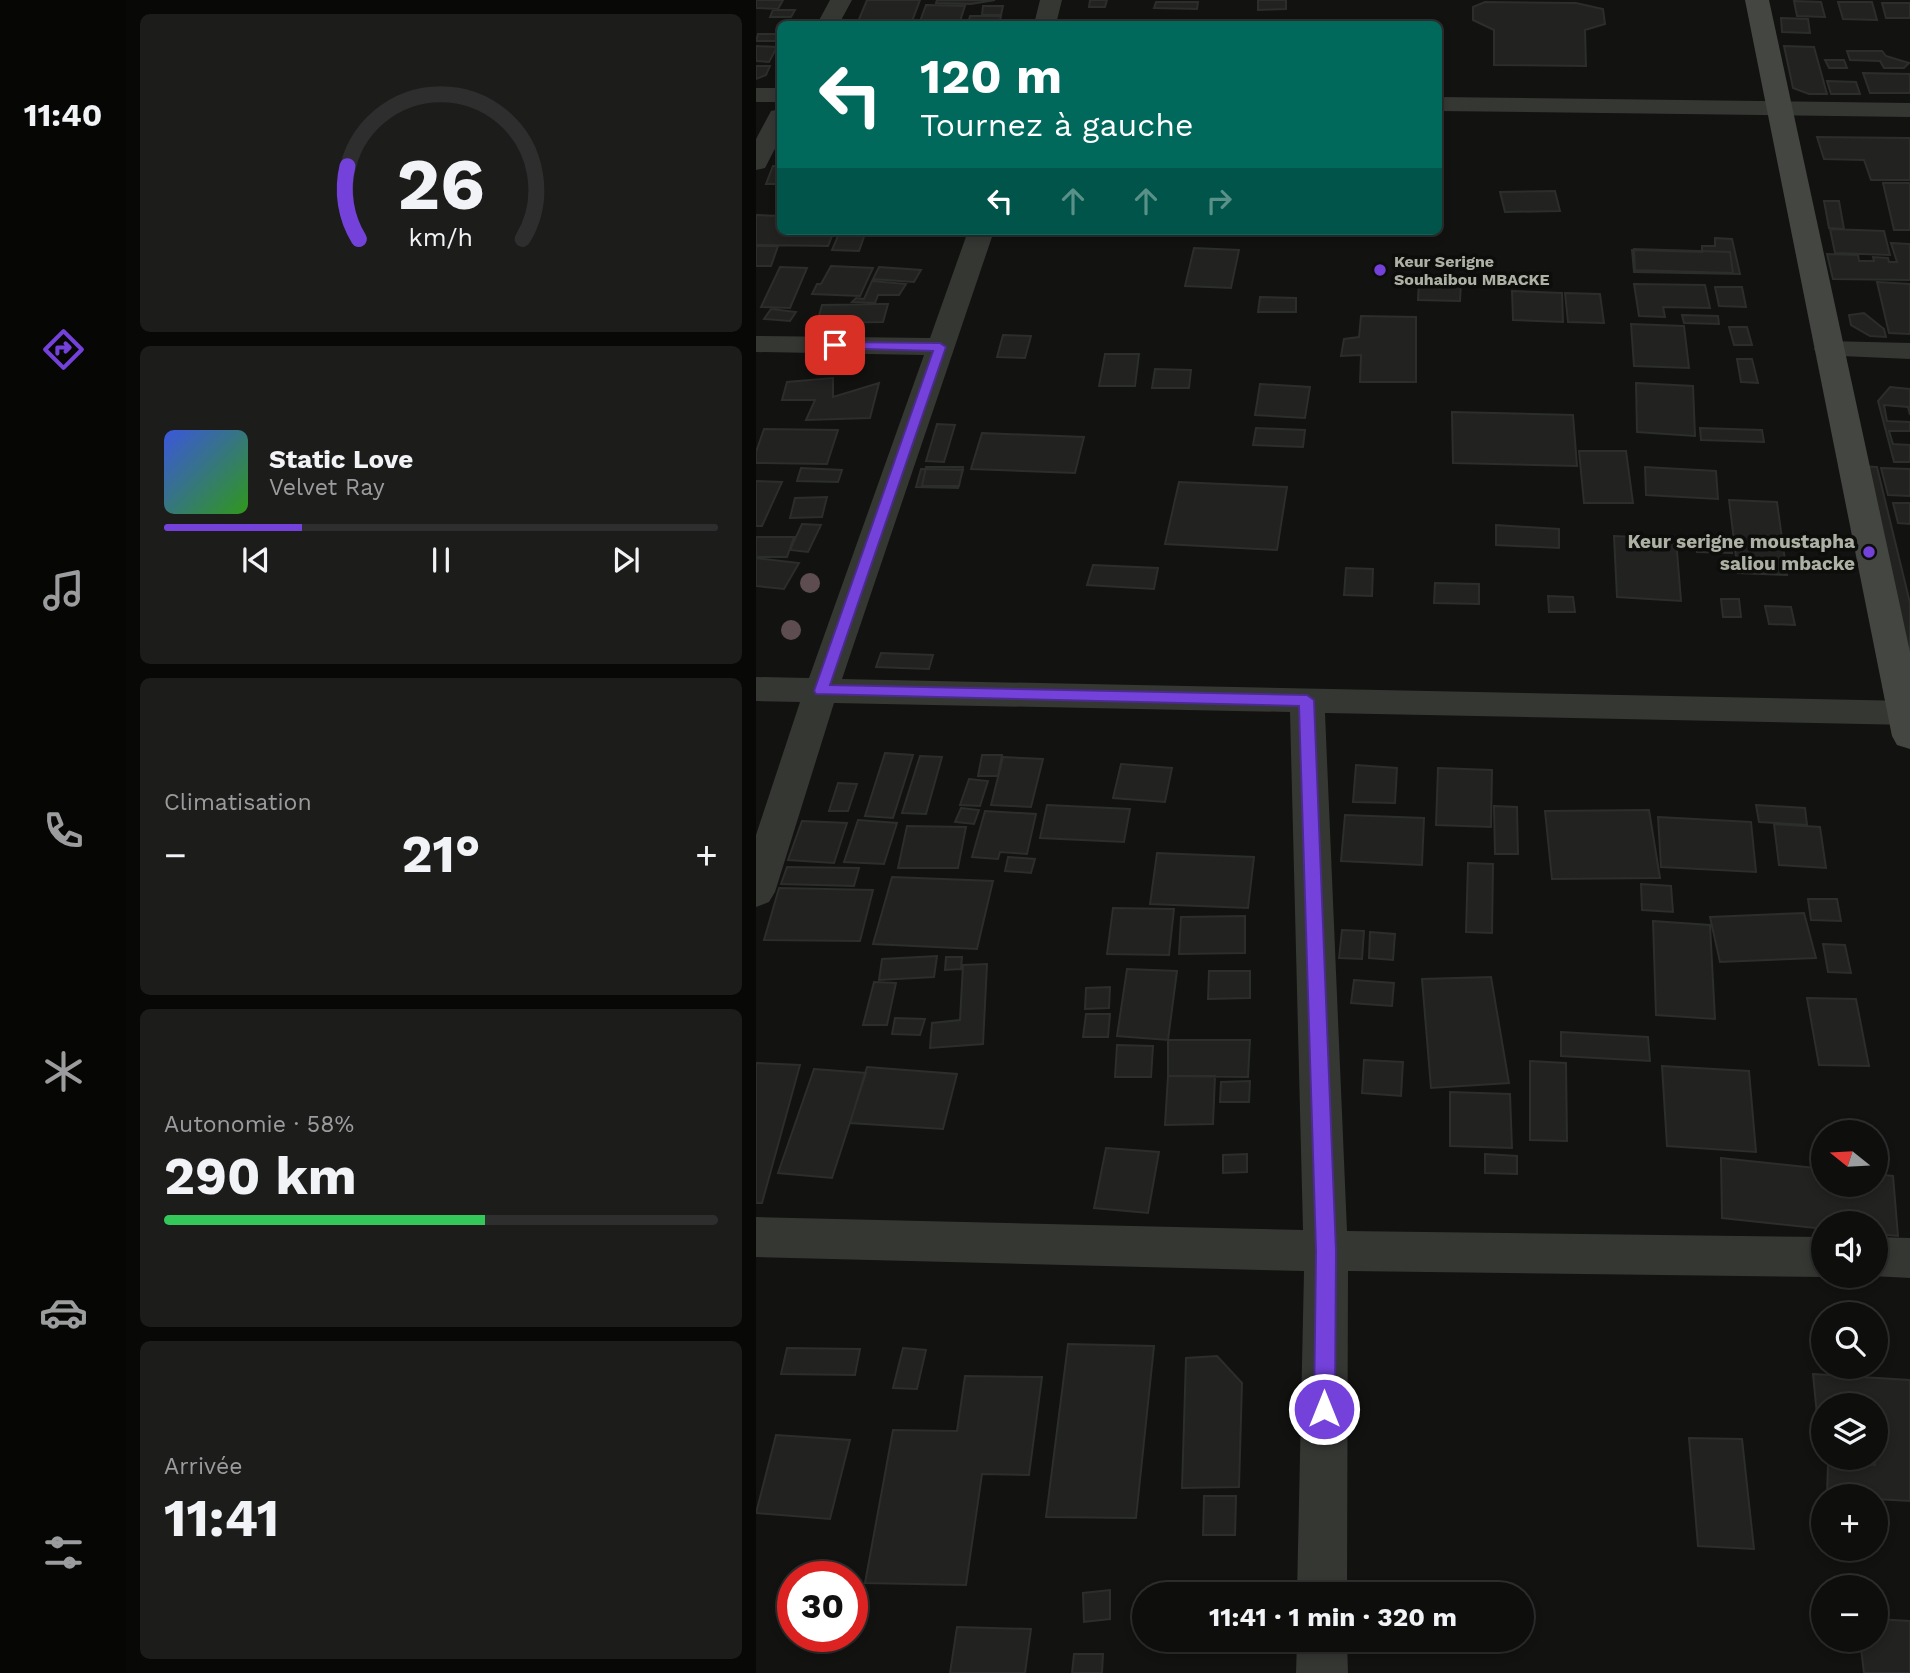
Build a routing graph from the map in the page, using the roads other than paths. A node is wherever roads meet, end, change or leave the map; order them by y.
1 (841, 0) edge
2 (1051, 0) edge
3 (1758, 0) edge
4 (830, 21) edge
5 (1046, 21) edge
6 (756, 95) edge
7 (777, 95) edge
8 (1442, 104) edge
9 (1781, 109) junction
10 (1910, 110) edge
11 (777, 122) edge
12 (756, 163) edge
13 (980, 235) edge
14 (756, 344) edge
15 (940, 347) junction
16 (1828, 349) junction
17 (1910, 351) edge
18 (756, 689) edge
19 (821, 691) junction
20 (1307, 700) junction
21 (1908, 721) edge
22 (756, 892) edge
23 (756, 1237) edge
24 (1326, 1251) junction
25 (1811, 1257) edge
26 (1888, 1257) edge
27 (1910, 1258) edge
28 (1322, 1582) edge
29 (1322, 1652) edge
30 (1322, 1673) edge

1 - 4 street
2 - 5 street
3 - 9 street
6 - 7 street
8 - 9 street
9 - 10 street
9 - 16 street
11 - 12 street
13 - 15 street
14 - 15 street
15 - 19 street
16 - 17 street
16 - 21 street
18 - 19 street
19 - 20 street
19 - 22 street
20 - 21 street
20 - 24 street
23 - 24 street
24 - 25 street
24 - 28 street
26 - 27 street
29 - 30 street

